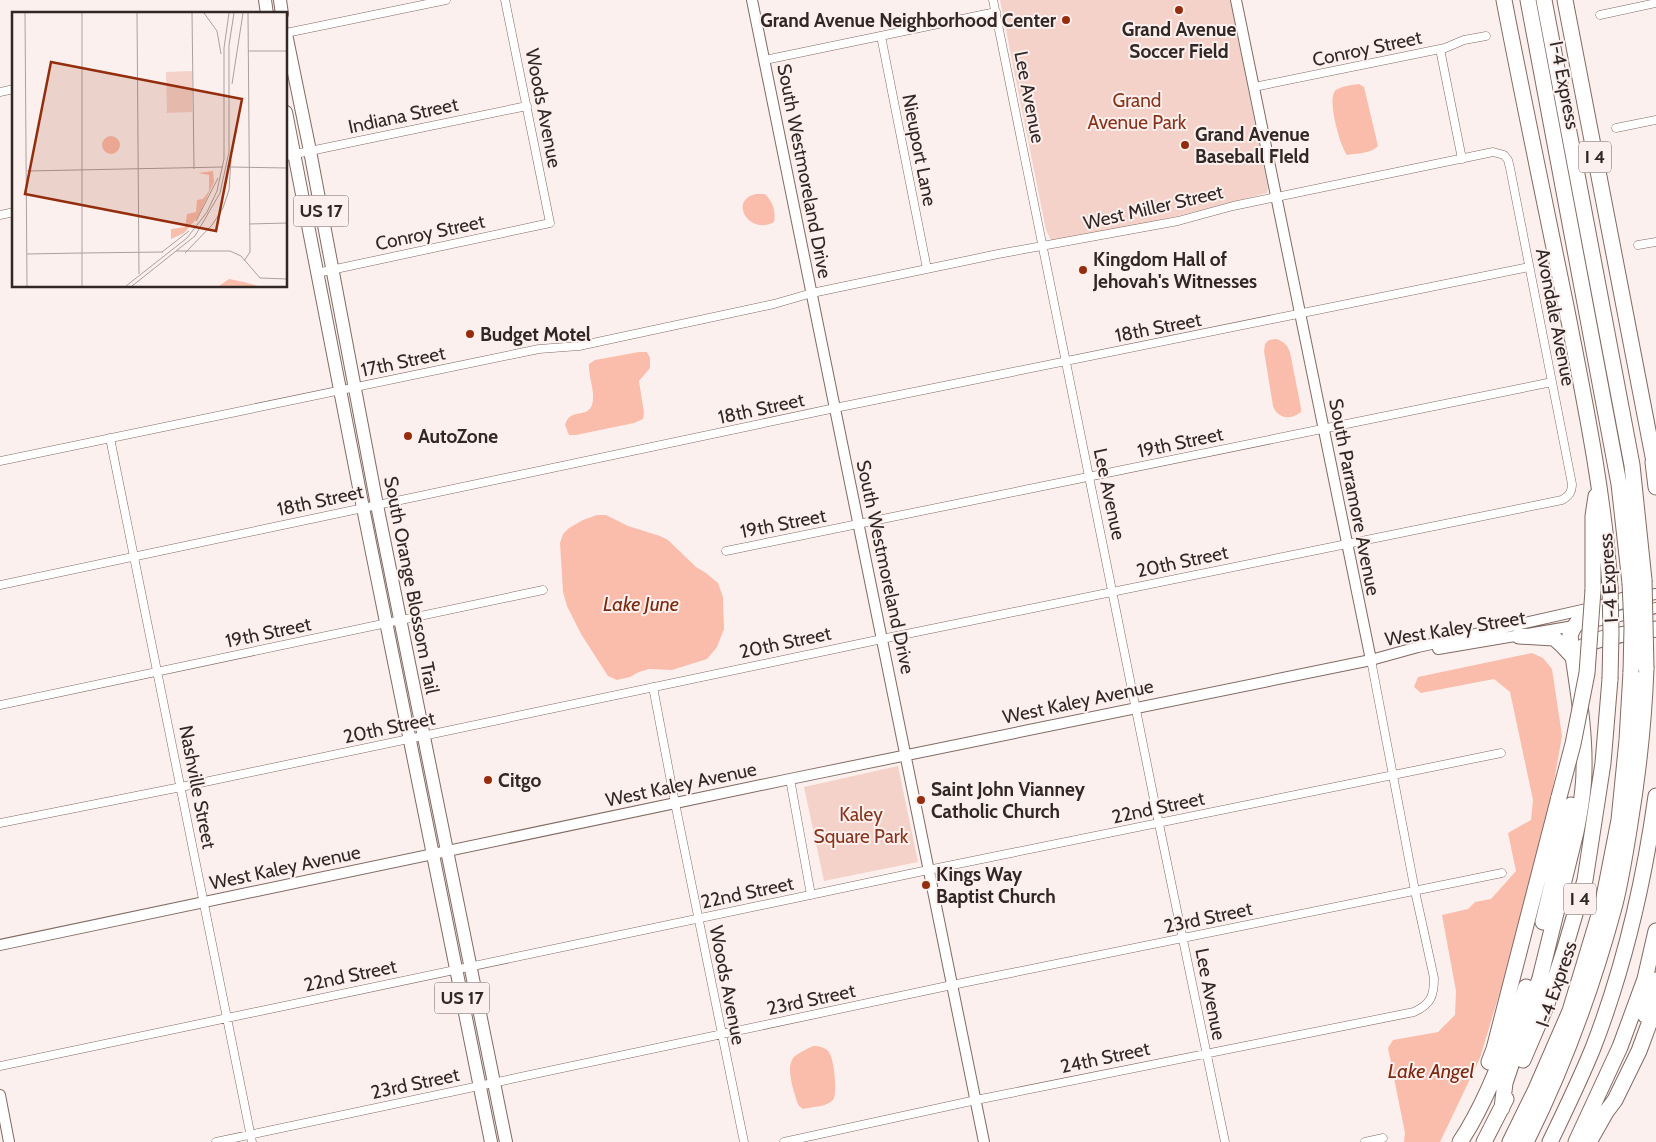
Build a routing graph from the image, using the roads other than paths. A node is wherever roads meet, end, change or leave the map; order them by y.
1 (446, 0) edge
2 (505, 0) edge
3 (752, 0) edge
4 (994, 0) edge
5 (1236, 0) edge
6 (1500, 0) edge
7 (1504, 0) edge
8 (1528, 0) edge
9 (1565, 0) edge
10 (1656, 3) edge
11 (1545, 7) edge
12 (996, 12) junction
13 (1600, 15) dead end
14 (288, 34) edge
15 (881, 36) junction
16 (1486, 36) dead end
17 (288, 44) edge
18 (1440, 49) junction
19 (764, 60) junction
20 (1518, 71) junction
21 (1254, 87) junction
22 (526, 106) junction
23 (1656, 120) edge
24 (1616, 128) dead end
25 (288, 134) edge
26 (310, 151) junction
27 (1502, 154) joint
28 (290, 155) edge
29 (1462, 159) junction
30 (1276, 197) junction
31 (550, 223) joint
32 (1656, 242) edge
33 (1638, 245) dead end
34 (1043, 247) junction
35 (1529, 266) junction
36 (927, 269) junction
37 (332, 270) junction
38 (318, 273) junction
39 (812, 293) junction
40 (1300, 314) junction
41 (1066, 362) junction
42 (1552, 382) junction
43 (354, 388) junction
44 (340, 390) junction
45 (835, 408) junction
46 (1324, 429) junction
47 (110, 438) junction
48 (1650, 443) junction
49 (0, 461) edge
50 (1656, 472) edge
51 (1090, 477) junction
52 (1599, 480) junction
53 (1656, 487) edge
54 (1572, 489) joint
55 (377, 505) junction
56 (363, 508) junction
57 (859, 524) junction
58 (1346, 544) junction
59 (726, 551) dead end
60 (134, 557) junction
61 (1637, 582) junction
62 (0, 585) edge
63 (542, 590) dead end
64 (1113, 591) junction
65 (1656, 594) edge
66 (1624, 600) junction
67 (1656, 608) edge
68 (400, 621) junction
69 (386, 623) junction
70 (1574, 626) junction
71 (1656, 629) edge
72 (1519, 636) junction
73 (882, 638) junction
74 (1573, 657) junction
75 (1371, 660) junction
76 (1639, 670) junction
77 (158, 672) junction
78 (1577, 682) junction
79 (653, 687) junction
80 (0, 704) edge
81 (1136, 707) junction
82 (1583, 732) junction
83 (424, 736) junction
84 (409, 739) junction
85 (1501, 753) dead end
86 (906, 754) junction
87 (1393, 775) junction
88 (790, 779) junction
89 (181, 787) junction
90 (1656, 796) edge
91 (675, 803) junction
92 (0, 823) edge
93 (1159, 824) junction
94 (447, 851) junction
95 (433, 854) junction
96 (928, 870) junction
97 (1502, 873) dead end
98 (1414, 891) junction
99 (811, 895) junction
100 (204, 902) junction
101 (699, 919) junction
102 (1656, 931) edge
103 (1184, 939) junction
104 (0, 945) edge
105 (470, 967) junction
106 (456, 969) junction
107 (1656, 980) edge
108 (952, 985) junction
109 (1430, 1000) joint
110 (1656, 1005) edge
111 (228, 1019) junction
112 (722, 1035) junction
113 (1206, 1053) junction
114 (0, 1066) edge
115 (494, 1082) junction
116 (480, 1085) junction
117 (0, 1095) edge
118 (976, 1100) junction
119 (1502, 1108) junction
120 (1606, 1112) junction
121 (252, 1138) edge
122 (1384, 1138) dead end
123 (9, 1142) edge
124 (216, 1142) edge
125 (491, 1142) edge
126 (506, 1142) edge
127 (744, 1142) edge
128 (784, 1142) edge
129 (984, 1142) edge
130 (1225, 1142) edge
131 (1365, 1142) edge
132 (1451, 1142) edge
133 (1460, 1142) edge
134 (1484, 1142) edge
135 (1510, 1142) edge
136 (1526, 1142) edge
137 (1550, 1142) edge
138 (1576, 1142) edge
139 (1589, 1142) edge

1 - 14 street
2 - 22 street, Woods Avenue
3 - 19 street, South Westmoreland Drive
4 - 12 street, Lee Avenue
5 - 21 street, South Parramore Avenue
6 - 20 highway
7 - 20 highway, I 4
8 - 61 highway, I-4 Express
9 - 48 highway, I 4
10 - 13 street
11 - 61 highway, I-4 Express
12 - 15 street
12 - 34 street, Lee Avenue
15 - 19 street
15 - 36 street, Nieuport Lane
16 - 18 street, Conroy Street
17 - 26 main road, South Orange Blossom Trail / US 17
18 - 21 street, Conroy Street
18 - 29 street
19 - 39 street, South Westmoreland Drive
20 - 52 highway, I 4
21 - 30 street, South Parramore Avenue
22 - 26 street, Indiana Street
22 - 31 street, Woods Avenue
23 - 24 street
25 - 28 main road, South Orange Blossom Trail / US 17
26 - 28 street, Indiana Street
26 - 37 main road, South Orange Blossom Trail / US 17
27 - 29 street, West Miller Street
27 - 35 street, Avondale Avenue
28 - 38 main road, South Orange Blossom Trail / US 17
29 - 30 street, West Miller Street
30 - 34 street, West Miller Street
30 - 40 street, South Parramore Avenue
31 - 37 street, Conroy Street
32 - 33 street
34 - 36 street, West Miller Street
34 - 41 street, Lee Avenue
35 - 40 street, 18th Street
35 - 42 street, Avondale Avenue
36 - 39 street, West Miller Street
37 - 38 street, Conroy Street
37 - 43 main road, South Orange Blossom Trail / US 17
38 - 44 main road, South Orange Blossom Trail / US 17
39 - 43 street, 17th Street
39 - 45 street, South Westmoreland Drive
40 - 41 street, 18th Street
40 - 46 street, South Parramore Avenue
41 - 45 street, 18th Street
41 - 51 street, Lee Avenue
42 - 46 street, 19th Street
42 - 54 street, Avondale Avenue
43 - 44 street, 17th Street
43 - 55 main road, South Orange Blossom Trail / US 17
44 - 47 street, 17th Street
44 - 56 main road, South Orange Blossom Trail / US 17
45 - 55 street, 18th Street
45 - 57 street, South Westmoreland Drive
46 - 51 street, 19th Street
46 - 58 street, South Parramore Avenue
47 - 49 street, 17th Street
47 - 60 street, Nashville Street
48 - 50 highway
48 - 53 highway, I 4
51 - 57 street, 19th Street
51 - 64 street, Lee Avenue
52 - 119 highway, I 4, bridge
52 - 132 highway, bridge
54 - 58 street, 20th Street
55 - 56 street, 18th Street
55 - 68 main road, South Orange Blossom Trail / US 17
56 - 60 street, 18th Street
56 - 69 main road, South Orange Blossom Trail / US 17
57 - 59 street, 19th Street
57 - 73 street, South Westmoreland Drive
58 - 64 street, 20th Street
58 - 75 street, South Parramore Avenue
60 - 62 street, 18th Street
60 - 77 street, Nashville Street
61 - 76 highway, I-4 Express, bridge
63 - 68 street, 19th Street
64 - 73 street, 20th Street
64 - 81 street, Lee Avenue
65 - 66 street, West Kaley Street
66 - 70 highway
66 - 75 street, West Kaley Street
67 - 70 street, West Kaley Street
68 - 69 street, 19th Street
68 - 83 main road, South Orange Blossom Trail / US 17
69 - 77 street, 19th Street
69 - 84 main road, South Orange Blossom Trail / US 17
70 - 72 street, West Kaley Street
70 - 74 highway
71 - 78 highway
72 - 74 highway
72 - 75 street, West Kaley Street
73 - 79 street, 20th Street
73 - 86 street, South Westmoreland Drive
74 - 78 highway
75 - 81 street, West Kaley Avenue
75 - 87 street, South Parramore Avenue
76 - 135 highway, I-4 Express
76 - 136 highway, I-4 Express
77 - 80 street, 19th Street
77 - 89 street, Nashville Street
78 - 82 highway
79 - 83 street, 20th Street
79 - 91 street, Woods Avenue
81 - 86 street, West Kaley Avenue
81 - 93 street, Lee Avenue
82 - 119 highway
82 - 133 highway
83 - 84 street, 20th Street
83 - 94 main road, South Orange Blossom Trail / US 17
84 - 89 street, 20th Street
84 - 95 main road, South Orange Blossom Trail / US 17
85 - 87 street, 22nd Street
86 - 88 street, West Kaley Avenue
86 - 96 street, South Westmoreland Drive
87 - 93 street, 22nd Street
87 - 98 street, South Parramore Avenue
88 - 91 street, West Kaley Avenue
88 - 99 street
89 - 92 street, 20th Street
89 - 100 street, Nashville Street
90 - 137 highway
91 - 94 street, West Kaley Avenue
91 - 101 street, Woods Avenue
93 - 96 street, 22nd Street
93 - 103 street, Lee Avenue
94 - 95 street, West Kaley Avenue
94 - 105 main road, South Orange Blossom Trail / US 17
95 - 100 street, West Kaley Avenue
95 - 106 main road, South Orange Blossom Trail / US 17
96 - 99 street, 22nd Street
96 - 108 street, South Westmoreland Drive
97 - 98 street, 23rd Street
98 - 103 street, 23rd Street
98 - 109 street, South Parramore Avenue
99 - 101 street, 22nd Street
100 - 104 street, West Kaley Avenue
100 - 111 street, Nashville Street
101 - 105 street, 22nd Street
101 - 112 street, Woods Avenue
102 - 138 highway
103 - 108 street, 23rd Street
103 - 113 street, Lee Avenue
105 - 106 street, 22nd Street
105 - 115 main road, South Orange Blossom Trail / US 17
106 - 111 street, 22nd Street
106 - 116 main road, South Orange Blossom Trail / US 17
107 - 120 highway
108 - 112 street, 23rd Street
108 - 118 street, South Westmoreland Drive
109 - 113 street, 24th Street
110 - 120 highway
111 - 114 street, 22nd Street
111 - 121 street, Nashville Street
112 - 115 street, 23rd Street
112 - 127 street, Woods Avenue
113 - 118 street, 24th Street
113 - 130 street, Lee Avenue
115 - 116 street, 23rd Street
115 - 126 main road, South Orange Blossom Trail / US 17
116 - 121 street, 23rd Street
116 - 125 main road, South Orange Blossom Trail / US 17
117 - 123 street
118 - 128 street, 24th Street
118 - 129 street, South Westmoreland Drive
119 - 134 highway, I 4
120 - 139 highway
121 - 124 street, 23rd Street
122 - 131 street

